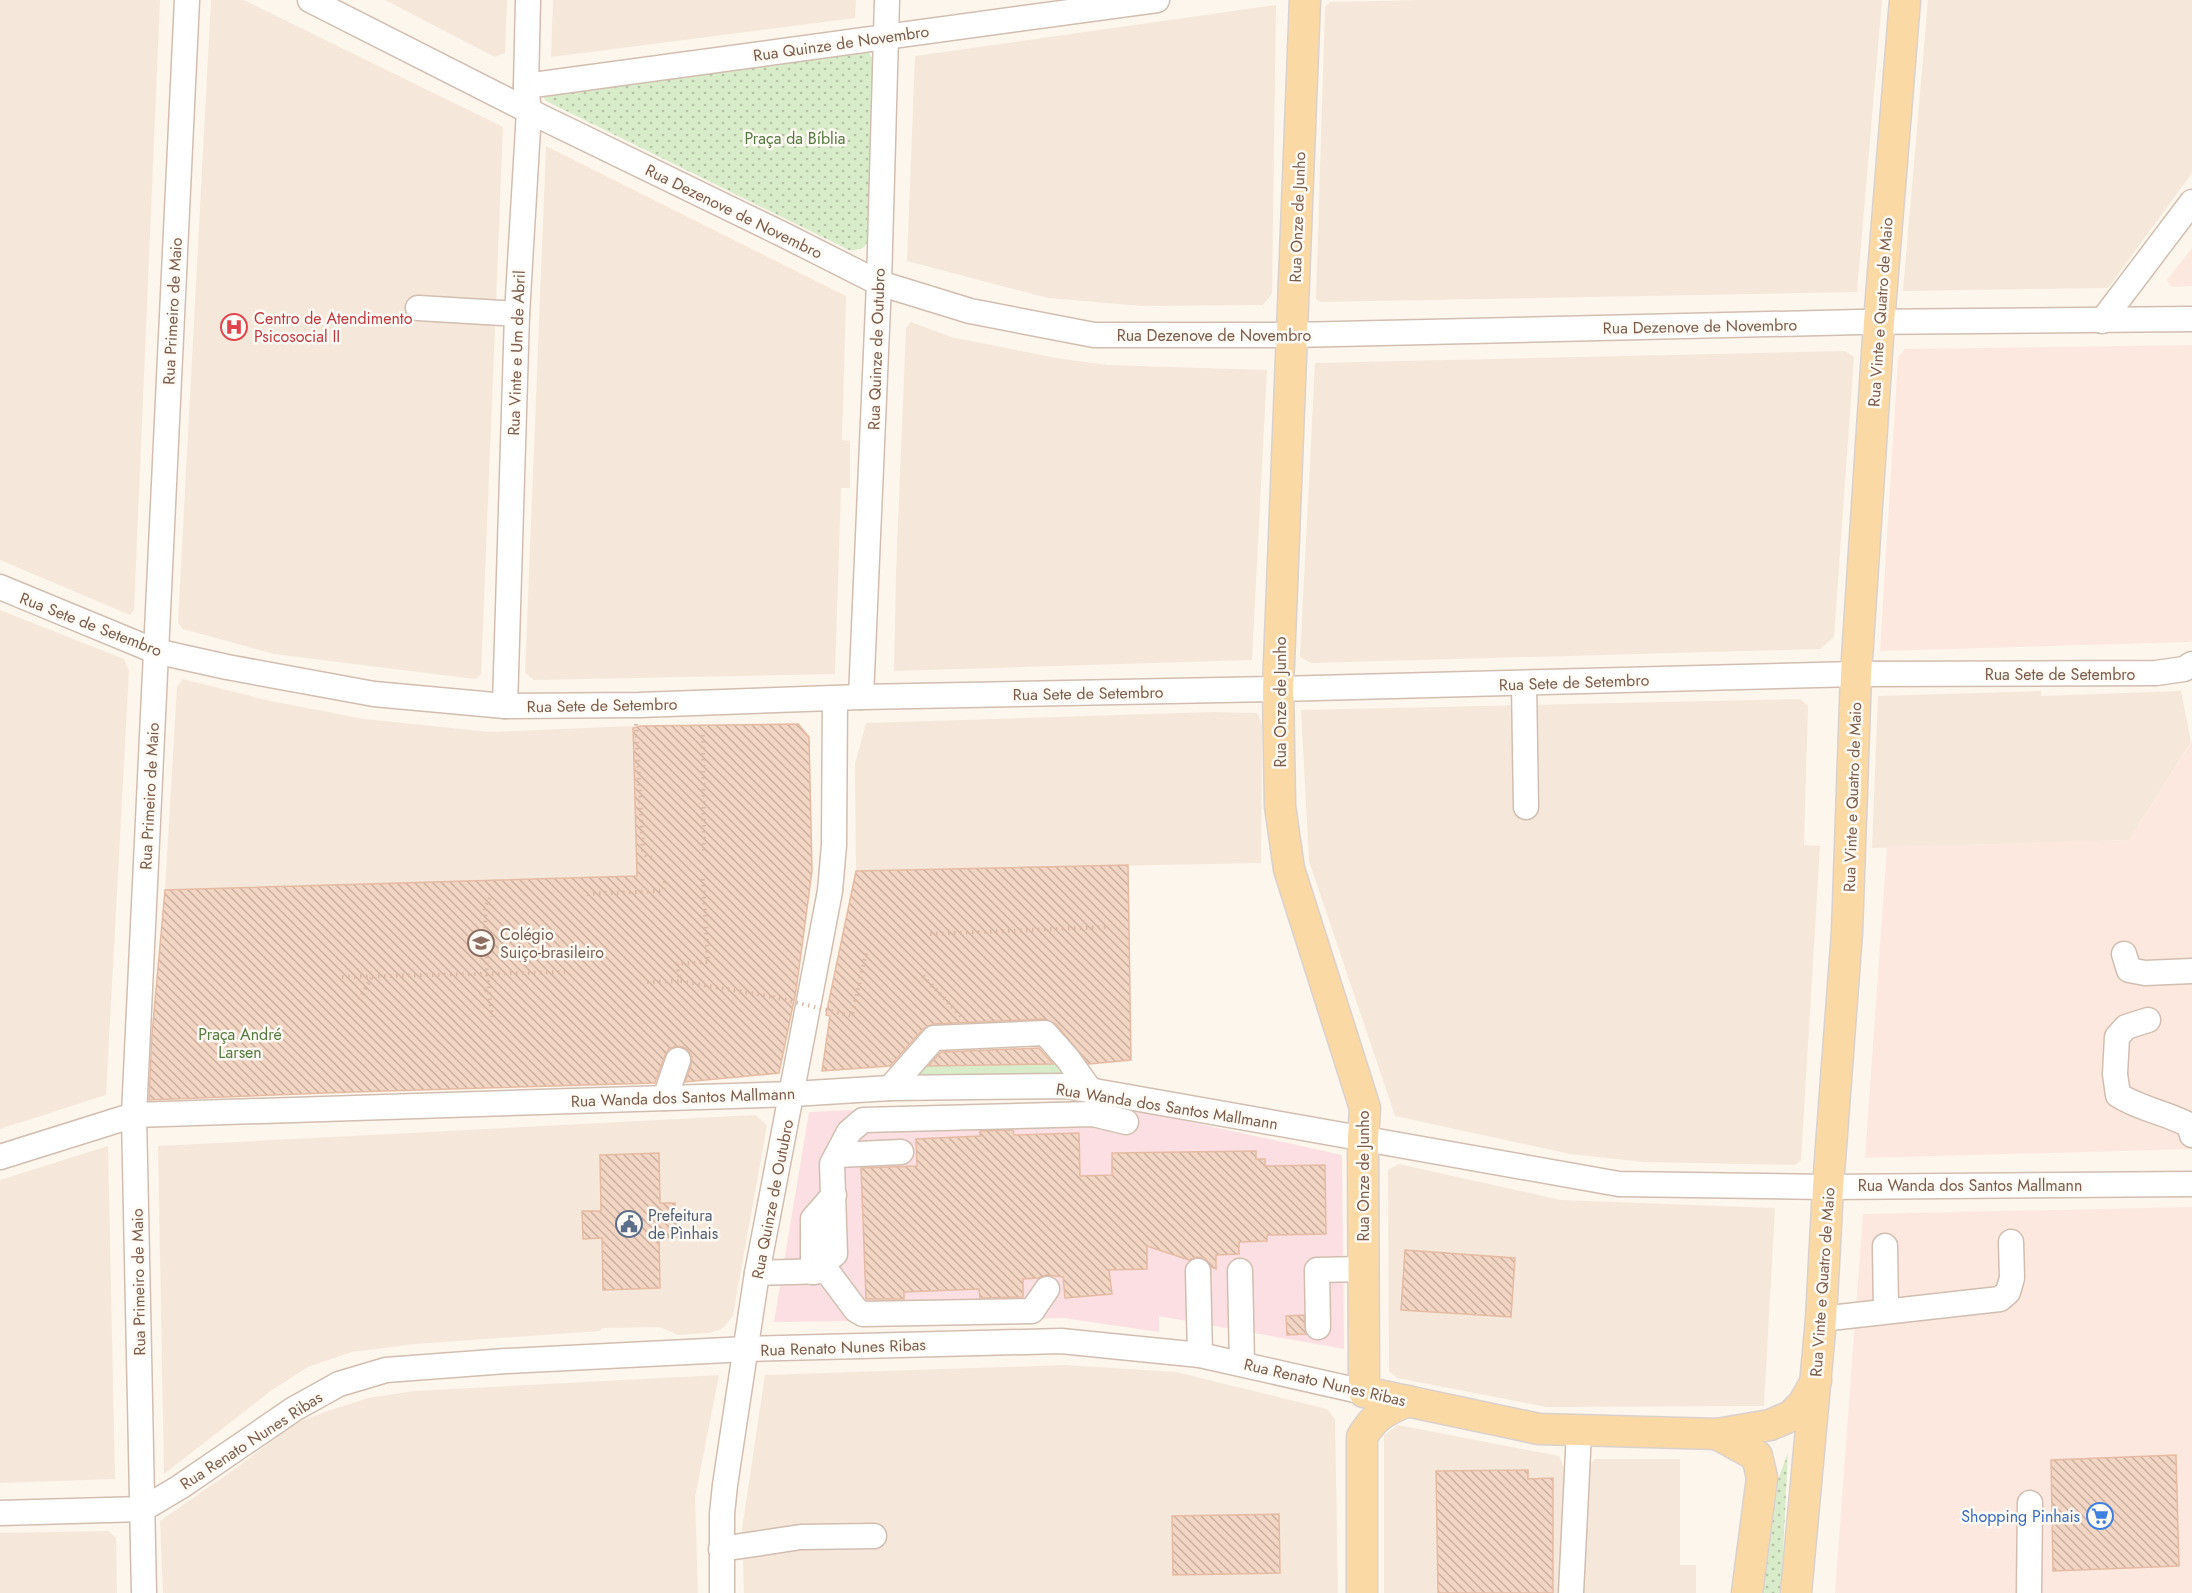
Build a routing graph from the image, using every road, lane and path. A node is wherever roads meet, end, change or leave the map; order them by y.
1 (187, 0) edge
2 (310, 0) edge
3 (528, 0) edge
4 (887, 0) edge
5 (1157, 0) edge
6 (1305, 0) edge
7 (1905, 0) edge
8 (886, 37) junction
9 (526, 86) junction
10 (529, 111) junction
11 (2192, 202) edge
12 (879, 283) junction
13 (418, 308) dead end
14 (517, 314) junction
15 (2192, 319) edge
16 (2102, 321) junction
17 (1879, 322) junction
18 (1293, 335) junction
19 (0, 587) edge
20 (155, 651) junction
21 (2192, 664) edge
22 (1856, 674) junction
23 (1524, 683) junction
24 (1278, 689) junction
25 (861, 698) junction
26 (835, 699) junction
27 (635, 705) junction
28 (505, 706) junction
29 (703, 735) dead end
30 (1526, 807) dead end
31 (704, 855) dead end
32 (655, 858) dead end
33 (703, 879) dead end
34 (665, 881) dead end
35 (588, 894) dead end
36 (490, 898) dead end
37 (1108, 927) dead end
38 (930, 934) dead end
39 (867, 949) dead end
40 (2124, 954) dead end
41 (2192, 971) edge
42 (565, 972) dead end
43 (487, 974) junction
44 (923, 976) dead end
45 (342, 977) dead end
46 (372, 977) junction
47 (680, 981) junction
48 (647, 982) dead end
49 (489, 987) junction
50 (480, 995) dead end
51 (356, 1005) dead end
52 (492, 1017) dead end
53 (963, 1018) dead end
54 (2148, 1020) dead end
55 (678, 1060) dead end
56 (890, 1088) junction
57 (1090, 1090) junction
58 (793, 1094) junction
59 (665, 1098) junction
60 (134, 1115) junction
61 (1126, 1122) dead end
62 (2192, 1135) edge
63 (1363, 1139) junction
64 (901, 1152) dead end
65 (837, 1155) junction
66 (0, 1157) edge
67 (2192, 1184) edge
68 (1828, 1187) junction
69 (2011, 1242) dead end
70 (1885, 1246) dead end
71 (1363, 1269) junction
72 (1198, 1271) dead end
73 (1240, 1271) dead end
74 (813, 1272) junction
75 (757, 1273) junction
76 (1047, 1289) dead end
77 (1886, 1311) junction
78 (1821, 1319) junction
79 (1318, 1326) dead end
80 (747, 1349) junction
81 (1200, 1355) junction
82 (1242, 1364) junction
83 (1816, 1381) junction
84 (1364, 1392) junction
85 (1408, 1401) junction
86 (1579, 1432) junction
87 (1717, 1434) junction
88 (2030, 1503) dead end
89 (143, 1509) junction
90 (0, 1512) edge
91 (874, 1536) dead end
92 (721, 1549) junction
93 (144, 1593) edge
94 (722, 1593) edge
95 (1362, 1593) edge
96 (1571, 1593) edge
97 (1748, 1593) edge
98 (1796, 1593) edge
99 (2029, 1593) edge

1 - 20 street, Rua Primeiro de Maio
2 - 10 street, Rua Dezenove de Novembro
3 - 9 street, Rua Vinte e Um de Abril
4 - 8 street, Rua Quinze de Outubro
5 - 8 street, Rua Quinze de Novembro
6 - 18 main road, Rua Onze de Junho
7 - 17 main road, Rua Vinte e Quatro de Maio
8 - 9 street, Rua Quinze de Novembro
8 - 12 street, Rua Quinze de Outubro
9 - 10 street, Rua Vinte e Um de Abril
10 - 12 street, Rua Dezenove de Novembro
10 - 14 street, Rua Vinte e Um de Abril
11 - 16 street
12 - 18 street, Rua Dezenove de Novembro
12 - 25 street, Rua Quinze de Outubro
13 - 14 street
14 - 28 street, Rua Vinte e Um de Abril
15 - 16 street, Rua Dezenove de Novembro
16 - 17 street, Rua Dezenove de Novembro
17 - 18 street, Rua Dezenove de Novembro
17 - 22 main road, Rua Vinte e Quatro de Maio
18 - 24 main road, Rua Onze de Junho
19 - 20 street, Rua Sete de Setembro
20 - 28 street, Rua Sete de Setembro
20 - 60 street, Rua Primeiro de Maio
21 - 22 street, Rua Sete de Setembro
22 - 23 street, Rua Sete de Setembro
22 - 68 main road, Rua Vinte e Quatro de Maio
23 - 24 street, Rua Sete de Setembro
23 - 30 street
24 - 25 street, Rua Sete de Setembro
24 - 63 main road, Rua Onze de Junho
25 - 26 street, Rua Sete de Setembro
26 - 27 street, Rua Sete de Setembro
26 - 58 street, Rua Quinze de Outubro
27 - 28 street, Rua Sete de Setembro
27 - 32 path
29 - 31 path
33 - 47 path
34 - 35 path
36 - 43 path
37 - 38 path
39 - 47 path, bridge
40 - 41 street
42 - 43 path
43 - 46 path
43 - 49 path
44 - 53 path
45 - 46 path
46 - 51 path
47 - 48 path
49 - 50 path
49 - 52 path
54 - 62 street
55 - 59 street
56 - 57 street, Rua Wanda dos Santos Mallmann
56 - 57 street
56 - 58 street, Rua Wanda dos Santos Mallmann
57 - 63 street, Rua Wanda dos Santos Mallmann
58 - 59 street, Rua Wanda dos Santos Mallmann
58 - 75 street, Rua Quinze de Outubro
59 - 60 street, Rua Wanda dos Santos Mallmann
60 - 66 street, Rua Wanda dos Santos Mallmann
60 - 89 street, Rua Primeiro de Maio
61 - 65 street
63 - 68 street, Rua Wanda dos Santos Mallmann
63 - 71 main road, Rua Onze de Junho
64 - 65 street
65 - 74 street
67 - 68 street, Rua Wanda dos Santos Mallmann
68 - 78 main road, Rua Vinte e Quatro de Maio
69 - 77 street
70 - 77 street
71 - 79 street
71 - 84 main road, Rua Onze de Junho
72 - 81 street
73 - 82 street
74 - 75 street
74 - 76 street
75 - 80 street, Rua Quinze de Outubro
77 - 78 street
78 - 83 main road, Rua Vinte e Quatro de Maio
80 - 81 street, Rua Renato Nunes Ribas
80 - 89 street, Rua Renato Nunes Ribas
80 - 92 street, Rua Quinze de Outubro
81 - 82 street, Rua Renato Nunes Ribas
82 - 84 street, Rua Renato Nunes Ribas
83 - 87 main road, Rua Renato Nunes Ribas
83 - 98 main road, Rua Vinte e Quatro de Maio
84 - 85 main road, Rua Renato Nunes Ribas
85 - 86 main road, Rua Renato Nunes Ribas
85 - 95 main road
86 - 87 main road, Rua Renato Nunes Ribas
86 - 96 street
87 - 97 main road
88 - 99 street
89 - 90 street, Rua Renato Nunes Ribas
89 - 93 street, Rua Primeiro de Maio
91 - 92 street
92 - 94 street, Rua Quinze de Outubro

